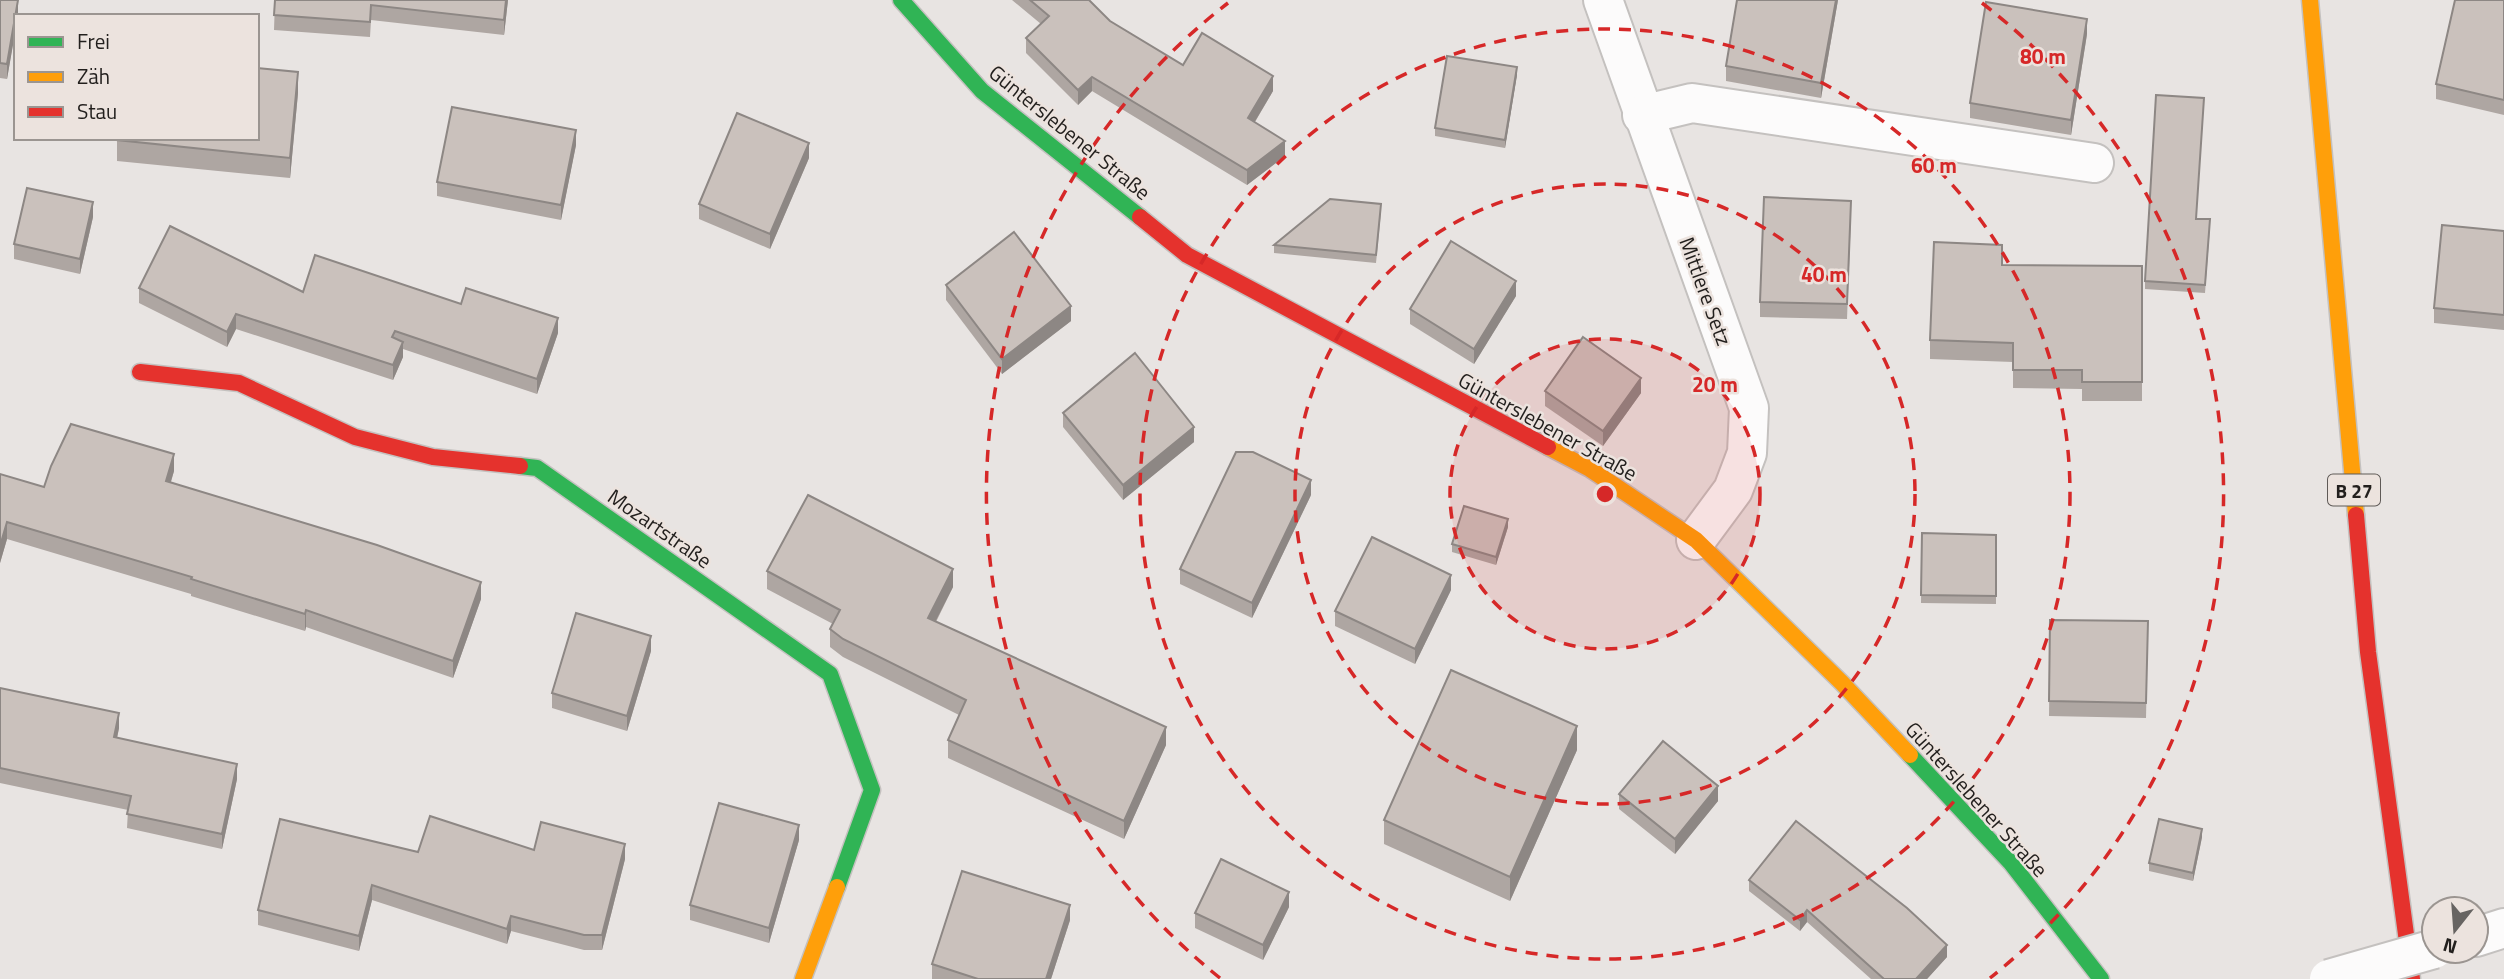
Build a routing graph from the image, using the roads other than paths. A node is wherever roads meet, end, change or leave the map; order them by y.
1 (901, 0) edge
2 (1603, 0) edge
3 (2310, 0) edge
4 (1643, 115) junction
5 (2094, 163) dead end
6 (140, 372) dead end
7 (1696, 540) junction
8 (2420, 953) edge
9 (803, 979) edge
10 (2101, 979) edge
11 (2329, 979) edge
12 (2413, 979) edge

1 - 7 street, Günterslebener Straße
2 - 4 street, Mittlere Setz
3 - 12 street, B 27
4 - 5 street
4 - 7 street, Mittlere Setz
6 - 9 street, Mozartstraße
7 - 10 street, Günterslebener Straße
8 - 11 street, bridge

